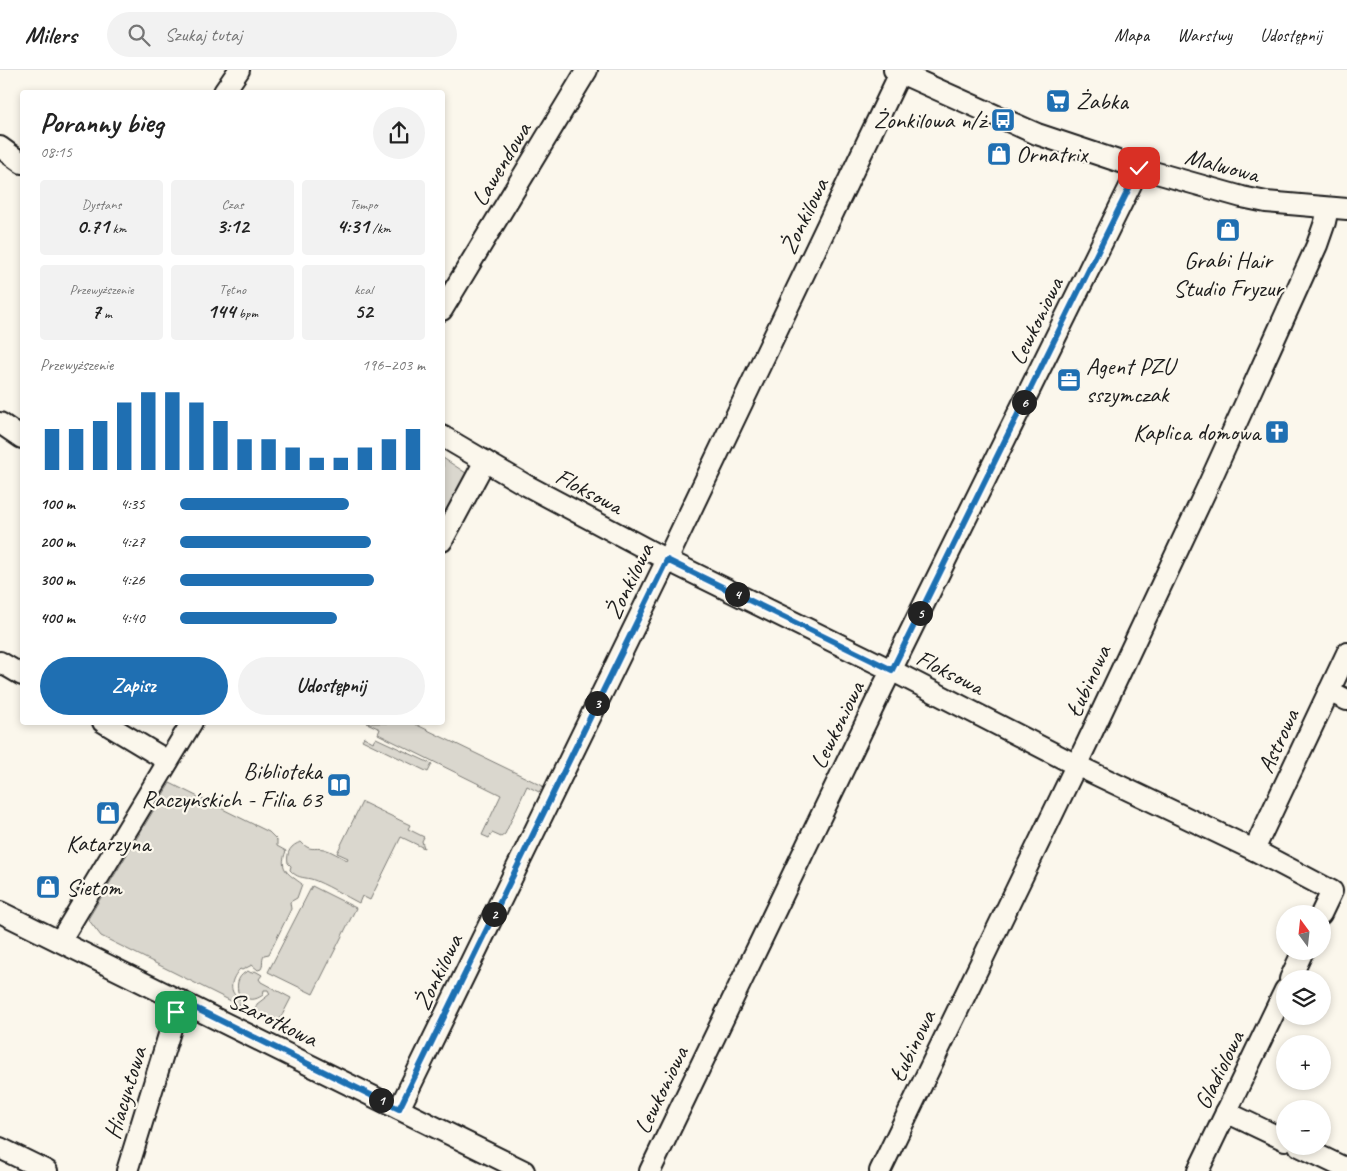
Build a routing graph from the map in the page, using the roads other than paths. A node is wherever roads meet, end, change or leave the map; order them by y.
1 (239, 70) edge
2 (587, 70) edge
3 (897, 72) edge
4 (225, 90) edge
5 (0, 148) edge
6 (20, 162) edge
7 (1139, 168) junction
8 (1337, 208) edge
9 (445, 305) edge
10 (0, 423) edge
11 (20, 437) edge
12 (445, 438) edge
13 (485, 461) junction
14 (445, 535) edge
15 (667, 560) junction
16 (1347, 653) edge
17 (0, 662) edge
18 (892, 670) junction
19 (20, 675) edge
20 (1338, 695) edge
21 (108, 725) edge
22 (190, 725) edge
23 (168, 761) junction
24 (1076, 765) junction
25 (1254, 850) junction
26 (1326, 905) edge
27 (0, 912) edge
28 (60, 941) junction
29 (181, 1001) junction
30 (1276, 1009) edge
31 (399, 1109) junction
32 (1226, 1112) junction
33 (1276, 1136) edge
34 (0, 1148) edge
35 (1318, 1155) edge
36 (1347, 1169) edge
37 (47, 1171) edge
38 (127, 1171) edge
39 (524, 1171) edge
40 (650, 1171) edge
41 (880, 1171) edge
42 (1198, 1171) edge

1 - 4 street
2 - 9 street, Lawendowa
3 - 7 street, Malwowa
3 - 15 street, Żonkilowa
5 - 6 street
7 - 8 street, Malwowa
7 - 18 street, Lewkoniowa
8 - 24 street, Łubinowa
10 - 11 street
12 - 13 street, Floksowa
13 - 14 street
13 - 15 street, Floksowa
15 - 18 street, Floksowa
15 - 31 street, Żonkilowa
16 - 20 street, Astrowa
17 - 19 street
18 - 24 street, Floksowa
18 - 40 street, Lewkoniowa
20 - 25 street, Astrowa
21 - 23 street
22 - 23 street
23 - 28 street
24 - 25 street, Floksowa
24 - 41 street, Łubinowa
25 - 26 street, Floksowa
27 - 28 street, Szarotkowa
28 - 29 street, Szarotkowa
29 - 31 street, Szarotkowa
29 - 38 street, Hiacyntowa
30 - 32 street, Gladiolowa
31 - 39 street, Szarotkowa
32 - 33 street
32 - 42 street, Gladiolowa
34 - 37 street
35 - 36 street

